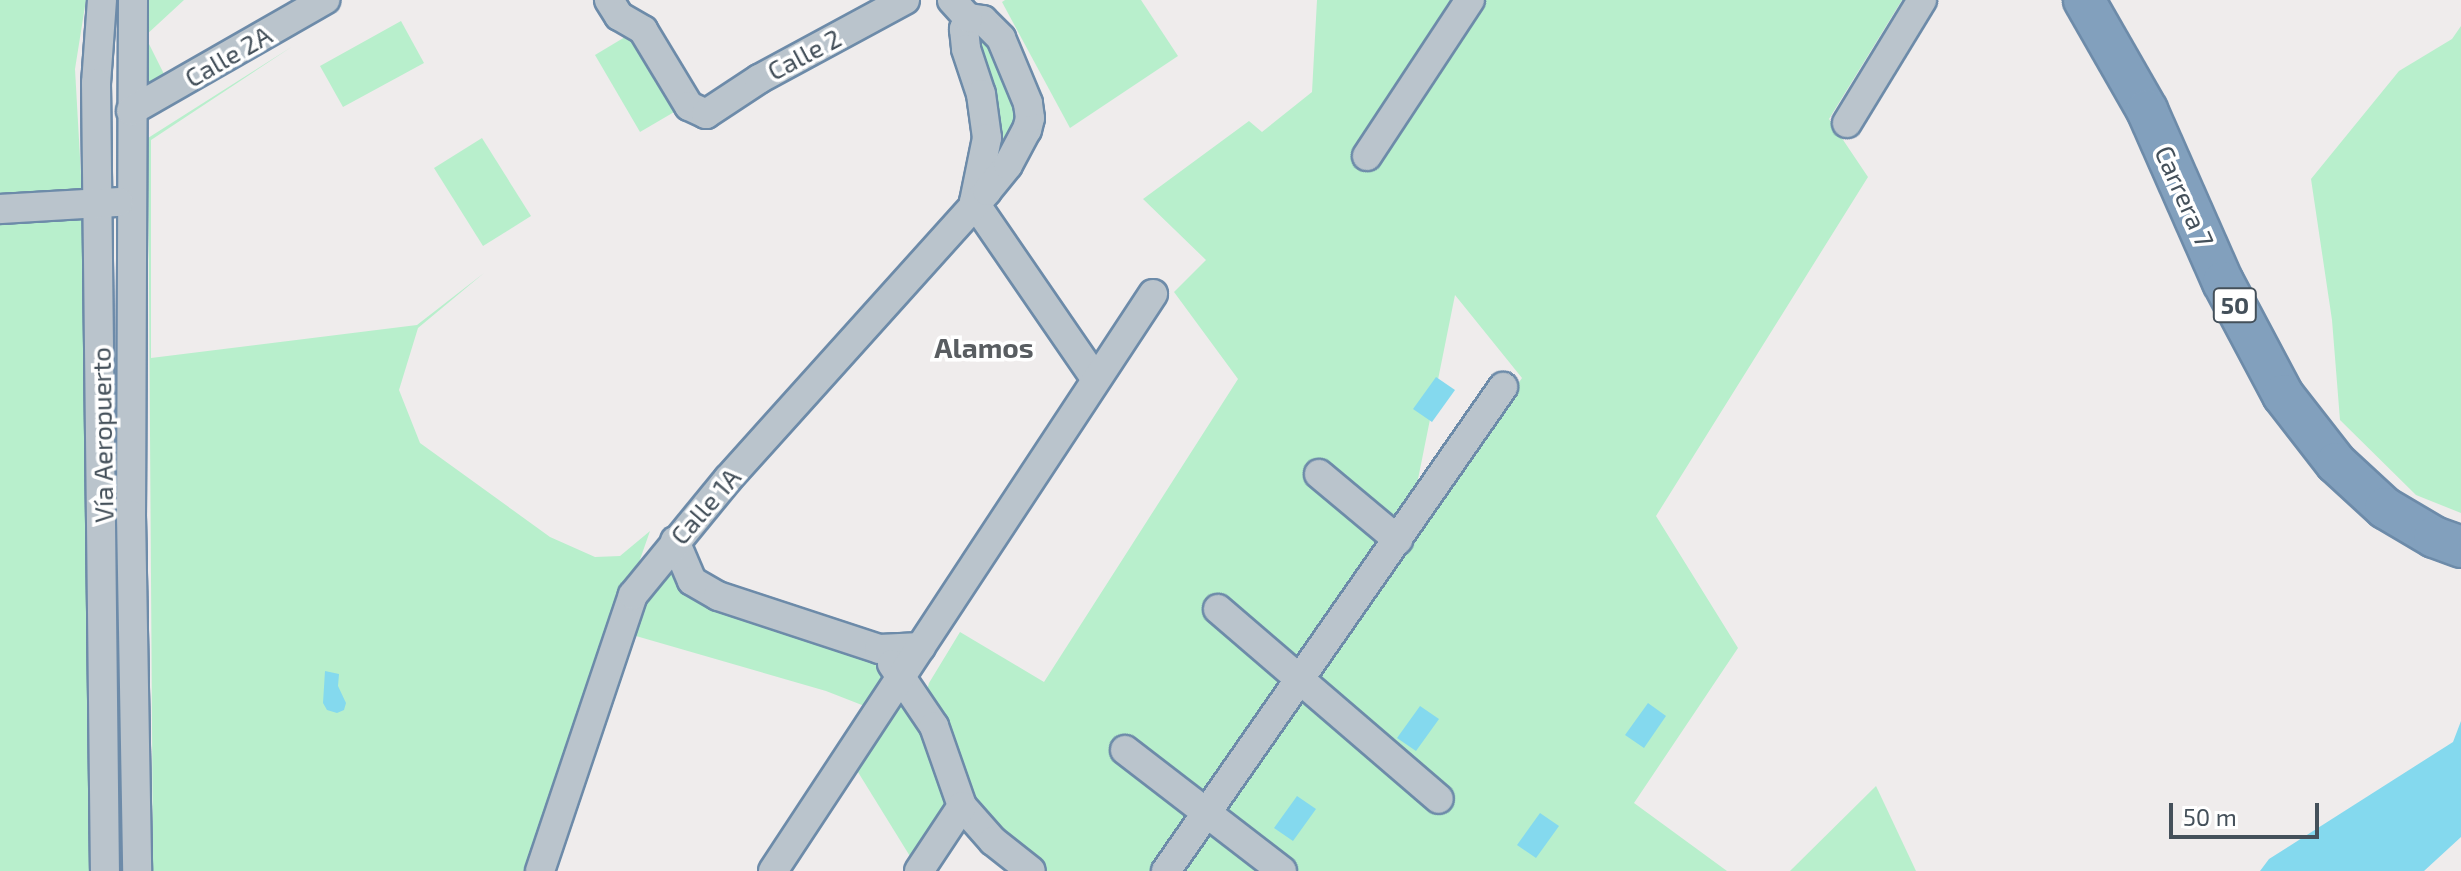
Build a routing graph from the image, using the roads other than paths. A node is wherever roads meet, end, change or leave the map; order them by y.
1 (102, 0) edge
2 (133, 0) edge
3 (325, 0) edge
4 (609, 0) edge
5 (905, 0) edge
6 (1470, 0) edge
7 (1922, 0) edge
8 (2084, 0) edge
9 (968, 8) edge
10 (131, 111) junction
11 (1847, 123) dead end
12 (1367, 156) dead end
13 (132, 201) junction
14 (974, 202) junction
15 (100, 203) junction
16 (0, 209) edge
17 (1153, 294) dead end
18 (1095, 378) junction
19 (1503, 387) dead end
20 (1319, 474) dead end
21 (1398, 540) junction
22 (675, 541) junction
23 (2461, 547) edge
24 (1218, 609) dead end
25 (921, 647) junction
26 (879, 649) junction
27 (902, 676) junction
28 (1300, 679) junction
29 (1125, 750) dead end
30 (1439, 799) dead end
31 (962, 806) junction
32 (1207, 813) junction
33 (105, 871) edge
34 (137, 871) edge
35 (540, 871) edge
36 (773, 871) edge
37 (919, 871) edge
38 (1031, 871) edge
39 (1166, 871) edge
40 (1282, 871) edge

1 - 15 street, Vía Aeropuerto
2 - 10 street, Vía Aeropuerto
3 - 10 street, Calle 2A
4 - 5 street, Calle 2
6 - 12 street
7 - 11 street
8 - 23 highway, Carrera 7 / 50
9 - 14 street
9 - 14 street, Calle 1A
10 - 13 street, Vía Aeropuerto
13 - 15 street
13 - 34 street, Vía Aeropuerto
14 - 18 street
14 - 22 street, Calle 1A
15 - 16 street
15 - 33 street, Vía Aeropuerto
17 - 18 street
18 - 25 street
19 - 21 street
20 - 21 street
21 - 28 street
22 - 26 street
22 - 35 street, Calle 1A
24 - 28 street
25 - 26 street
25 - 27 street
26 - 27 street
27 - 31 street
27 - 36 street
28 - 30 street
28 - 32 street
29 - 32 street
31 - 37 street
31 - 38 street
32 - 39 street
32 - 40 street

